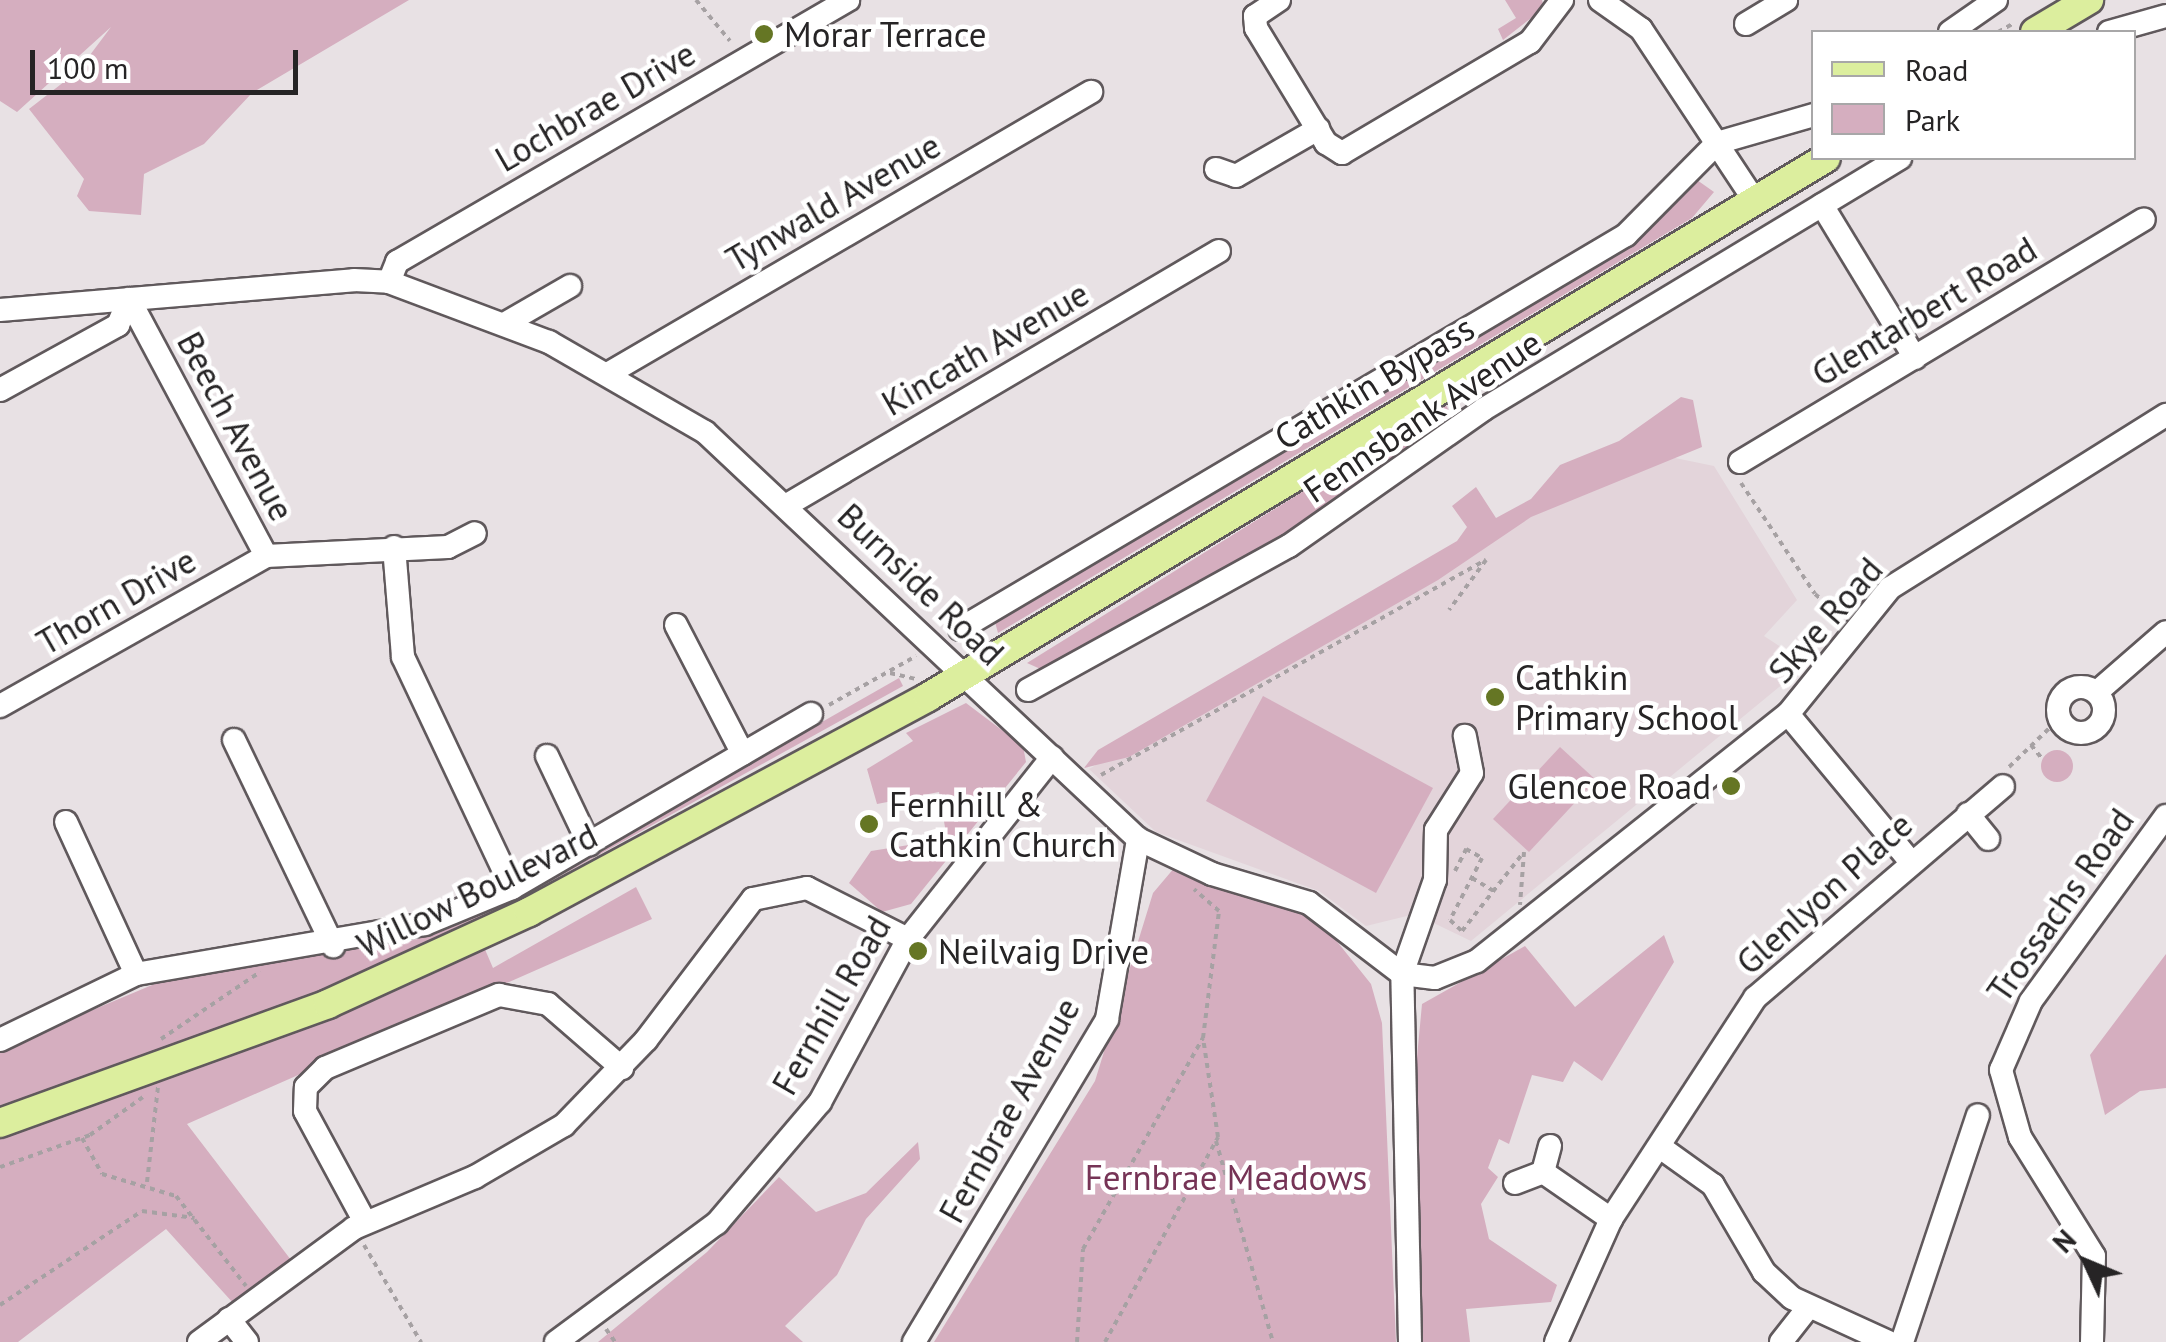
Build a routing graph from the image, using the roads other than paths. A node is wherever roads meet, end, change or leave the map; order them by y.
1 (1278, 0) edge
2 (1562, 0) edge
3 (1600, 0) edge
4 (1786, 0) edge
5 (1996, 0) edge
6 (2089, 0) edge
7 (839, 2) edge
8 (1629, 6) edge
9 (2166, 16) edge
10 (1746, 24) dead end
11 (1953, 30) edge
12 (2038, 30) edge
13 (2116, 30) edge
14 (1090, 92) dead end
15 (1811, 116) edge
16 (1318, 129) junction
17 (1717, 143) junction
18 (1823, 160) edge
19 (1897, 160) edge
20 (1216, 169) dead end
21 (1754, 200) junction
22 (1822, 205) junction
23 (2144, 219) dead end
24 (1218, 251) dead end
25 (390, 282) junction
26 (570, 286) dead end
27 (130, 299) junction
28 (0, 310) edge
29 (506, 323) junction
30 (1915, 358) junction
31 (611, 372) junction
32 (0, 390) edge
33 (2166, 414) edge
34 (1740, 462) road end
35 (788, 505) junction
36 (475, 533) dead end
37 (394, 547) junction
38 (266, 556) junction
39 (676, 625) dead end
40 (960, 629) dead end
41 (2166, 632) edge
42 (961, 672) junction
43 (1028, 690) dead end
44 (2097, 692) junction
45 (0, 706) edge
46 (811, 714) road end
47 (1788, 714) junction
48 (1466, 736) dead end
49 (234, 740) dead end
50 (743, 754) junction
51 (547, 756) dead end
52 (1052, 758) junction
53 (2003, 786) road end
54 (1968, 814) junction
55 (2166, 816) edge
56 (66, 822) dead end
57 (1138, 839) junction
58 (1988, 839) dead end
59 (589, 844) junction
60 (1910, 861) junction
61 (512, 888) junction
62 (908, 939) junction
63 (333, 946) junction
64 (136, 974) junction
65 (1402, 974) junction
66 (0, 1040) edge
67 (622, 1068) junction
68 (1978, 1115) dead end
69 (0, 1124) edge
70 (1550, 1146) dead end
71 (1660, 1147) junction
72 (1542, 1172) junction
73 (1515, 1183) dead end
74 (1610, 1219) junction
75 (360, 1225) junction
76 (1807, 1309) junction
77 (230, 1319) junction
78 (199, 1342) edge
79 (247, 1342) edge
80 (556, 1342) edge
81 (914, 1342) edge
82 (1410, 1342) edge
83 (1556, 1342) edge
84 (1781, 1342) edge
85 (1888, 1342) edge
86 (1902, 1342) edge
87 (2092, 1342) edge

1 - 16 street
2 - 16 street
3 - 8 street
4 - 10 street
5 - 11 street
6 - 12 main road
7 - 25 street, Lochbrae Drive
8 - 17 street
9 - 13 street
14 - 31 street, Tynwald Avenue
15 - 17 street
16 - 20 street
17 - 21 street
17 - 40 street
18 - 21 main road, Cathkin Bypass
19 - 22 street, Fennsbank Avenue
21 - 42 main road, Cathkin Bypass
22 - 30 street
22 - 43 street, Fennsbank Avenue
23 - 30 street, Glentarbert Road
24 - 35 street, Kincath Avenue
25 - 27 street, Burnside Road
25 - 29 street, Burnside Road
26 - 29 street
27 - 28 street, Burnside Road
27 - 32 street
27 - 38 street, Beech Avenue
29 - 31 street, Burnside Road
30 - 34 street, Glentarbert Road
31 - 35 street, Burnside Road
33 - 47 street, Skye Road
35 - 42 street, Burnside Road
36 - 37 street, Beech Avenue
37 - 38 street, Beech Avenue
37 - 61 street
38 - 45 street, Thorn Drive
39 - 50 street
41 - 44 street
42 - 52 street, Burnside Road
42 - 69 main road, Willow Boulevard
44 - 44 street
46 - 50 street
47 - 60 street
47 - 65 street, Skye Road
48 - 65 street
49 - 63 street
50 - 59 street
51 - 59 street
52 - 57 street, Burnside Road
52 - 62 street, Fernhill Road
53 - 54 street, Glenlyon Place
54 - 58 street
54 - 60 street, Glenlyon Place
55 - 87 street, Trossachs Road
56 - 64 street
57 - 65 street, Burnside Road
57 - 81 street, Fernbrae Avenue
59 - 61 street
60 - 71 street, Glenlyon Place
61 - 63 street
62 - 67 street
62 - 80 street, Fernhill Road
63 - 64 street
64 - 66 street
65 - 82 street
67 - 75 street
67 - 75 street
68 - 86 street
70 - 72 street
71 - 74 street, Glenlyon Place
71 - 76 street
72 - 73 street
72 - 74 street
74 - 83 street, Glenlyon Place
75 - 77 street
76 - 84 street
76 - 85 street
77 - 78 street
77 - 79 street

